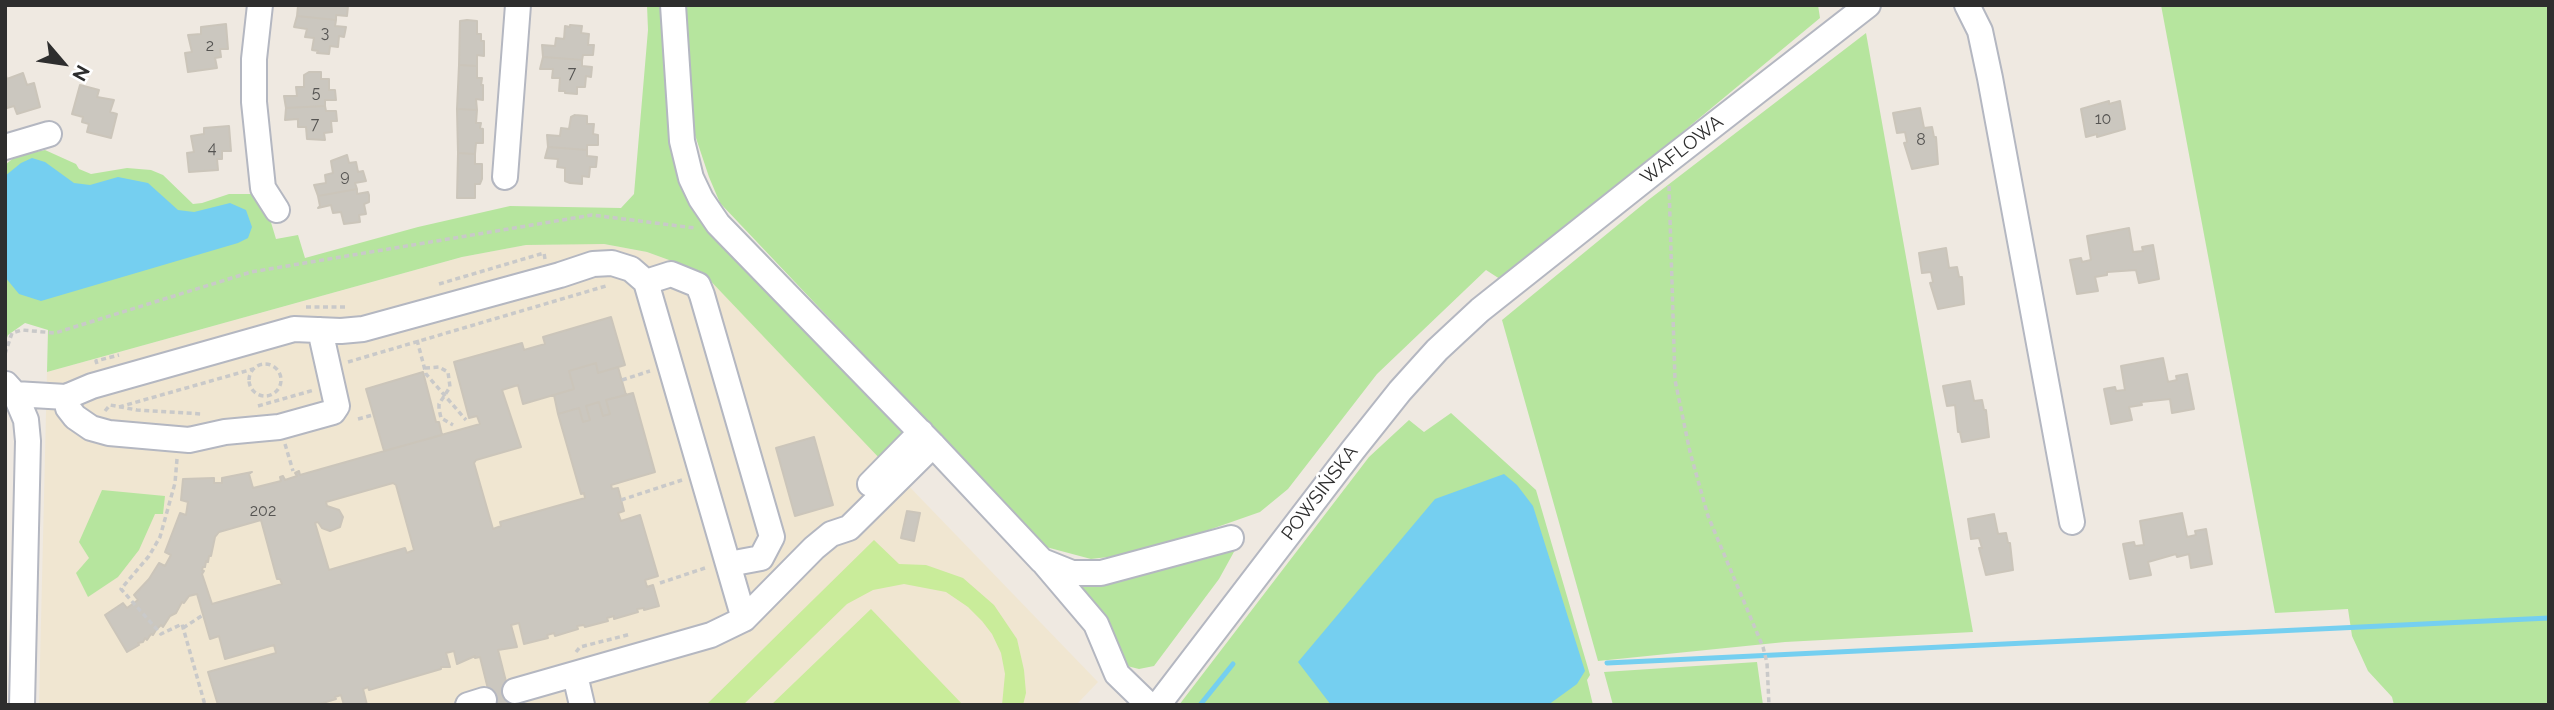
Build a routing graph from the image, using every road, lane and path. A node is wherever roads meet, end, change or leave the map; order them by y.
1 (260, 5) edge
2 (518, 5) edge
3 (673, 5) edge
4 (1967, 5) edge
5 (1851, 10) edge
6 (49, 134) dead end
7 (5, 147) edge
8 (1669, 160) junction
9 (505, 177) dead end
10 (277, 209) dead end
11 (718, 224) junction
12 (646, 282) junction
13 (615, 284) dead end
14 (1497, 297) joint
15 (320, 330) junction
16 (417, 340) junction
17 (5, 354) edge
18 (425, 368) junction
19 (659, 368) dead end
20 (253, 369) junction
21 (622, 380) dead end
22 (332, 384) junction
23 (10, 389) edge
24 (445, 395) junction
25 (66, 397) junction
26 (253, 408) dead end
27 (204, 414) dead end
28 (373, 415) dead end
29 (358, 419) dead end
30 (466, 419) dead end
31 (453, 425) dead end
32 (927, 439) junction
33 (284, 442) dead end
34 (177, 453) dead end
35 (293, 471) dead end
36 (688, 479) dead end
37 (621, 500) dead end
38 (2072, 522) dead end
39 (1231, 538) dead end
40 (823, 541) junction
41 (766, 548) junction
42 (1042, 561) junction
43 (717, 566) junction
44 (660, 583) dead end
45 (203, 615) dead end
46 (744, 619) junction
47 (183, 628) junction
48 (635, 633) dead end
49 (575, 665) junction
50 (515, 691) dead end
51 (22, 705) edge
52 (205, 705) edge
53 (582, 705) edge
54 (1149, 705) edge
55 (1158, 705) edge
56 (1769, 705) edge

1 - 10 street
2 - 9 street
3 - 11 street
4 - 38 street
5 - 8 street, WAFLOWA
6 - 7 street
8 - 14 street, WAFLOWA
8 - 56 path
11 - 17 path
11 - 32 street
12 - 15 street
12 - 41 street
12 - 43 street
13 - 16 path
14 - 55 street, POWSIŃSKA
15 - 22 street
15 - 25 street
16 - 18 path
16 - 22 path
18 - 24 path
18 - 24 path
19 - 21 path
20 - 20 path
20 - 27 path
22 - 25 street
22 - 26 path
23 - 25 street
23 - 51 street
24 - 30 path
24 - 31 path
28 - 29 path
32 - 40 street
32 - 42 street
33 - 35 path
34 - 47 path
36 - 37 path
39 - 42 street
40 - 41 street
40 - 46 street
41 - 43 street
42 - 54 street
43 - 44 path
43 - 46 street
45 - 47 path
46 - 49 street
47 - 52 path
48 - 49 path
49 - 50 street
49 - 53 street

